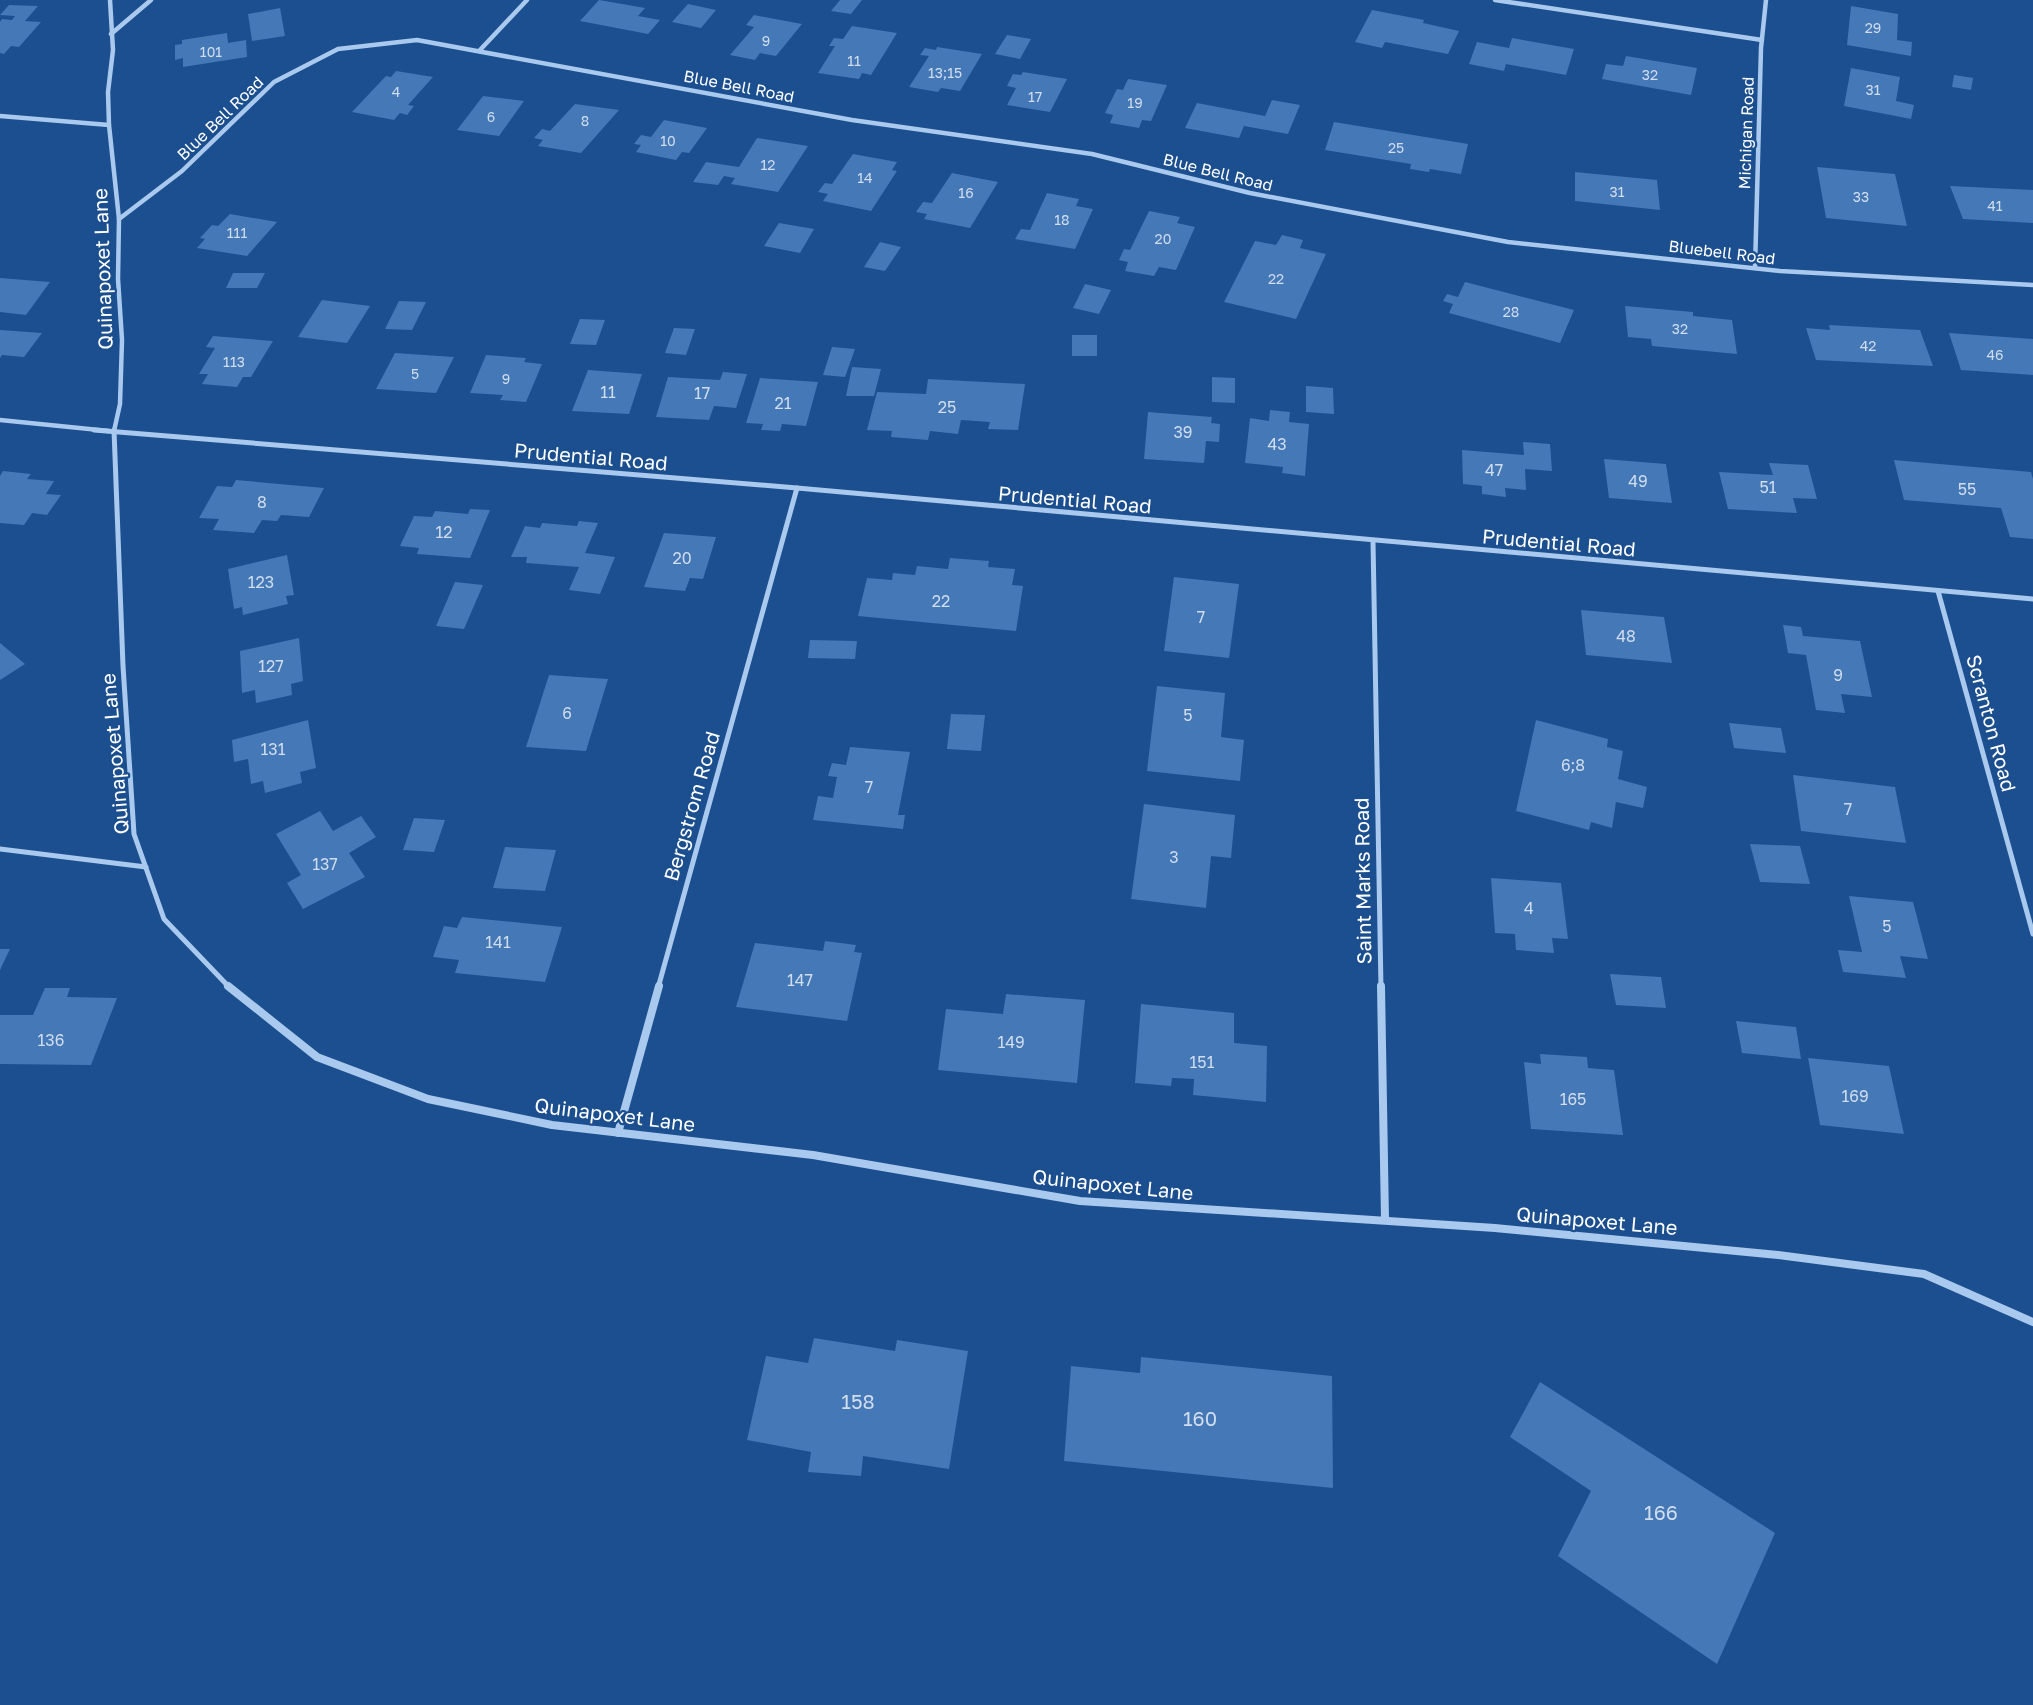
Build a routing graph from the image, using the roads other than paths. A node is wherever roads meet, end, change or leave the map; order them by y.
1 (110, 0) edge
2 (151, 0) edge
3 (527, 0) edge
4 (1495, 0) edge
5 (1766, 0) edge
6 (111, 34) junction
7 (1762, 40) junction
8 (480, 50) junction
9 (0, 116) edge
10 (109, 126) junction
11 (119, 219) junction
12 (1409, 224) joint
13 (1755, 268) junction
14 (2033, 285) edge
15 (0, 420) edge
16 (114, 432) junction
17 (797, 488) junction
18 (1373, 541) junction
19 (1938, 591) junction
20 (2033, 599) edge
21 (0, 849) edge
22 (146, 867) junction
23 (2033, 934) edge
24 (618, 1133) junction
25 (1385, 1220) junction
26 (2033, 1322) edge

1 - 6 street, Quinapoxet Lane
2 - 6 street
3 - 8 street
4 - 7 street
5 - 7 street, Michigan Road
6 - 10 street, Quinapoxet Lane
7 - 13 street, Michigan Road
8 - 11 street, Blue Bell Road
8 - 12 street, Blue Bell Road
9 - 10 street
10 - 11 street, Quinapoxet Lane
11 - 16 street, Quinapoxet Lane
12 - 13 street, Bluebell Road
13 - 14 street, Bluebell Road
15 - 16 street, Prudential Road
16 - 17 street, Prudential Road
16 - 22 street, Quinapoxet Lane
17 - 18 street, Prudential Road
17 - 24 street, Bergstrom Road
18 - 19 street, Prudential Road
18 - 25 street, Saint Marks Road
19 - 20 street, Prudential Road
19 - 23 street, Scranton Road
21 - 22 street
22 - 24 street, Quinapoxet Lane
24 - 25 street, Quinapoxet Lane
25 - 26 street, Quinapoxet Lane

